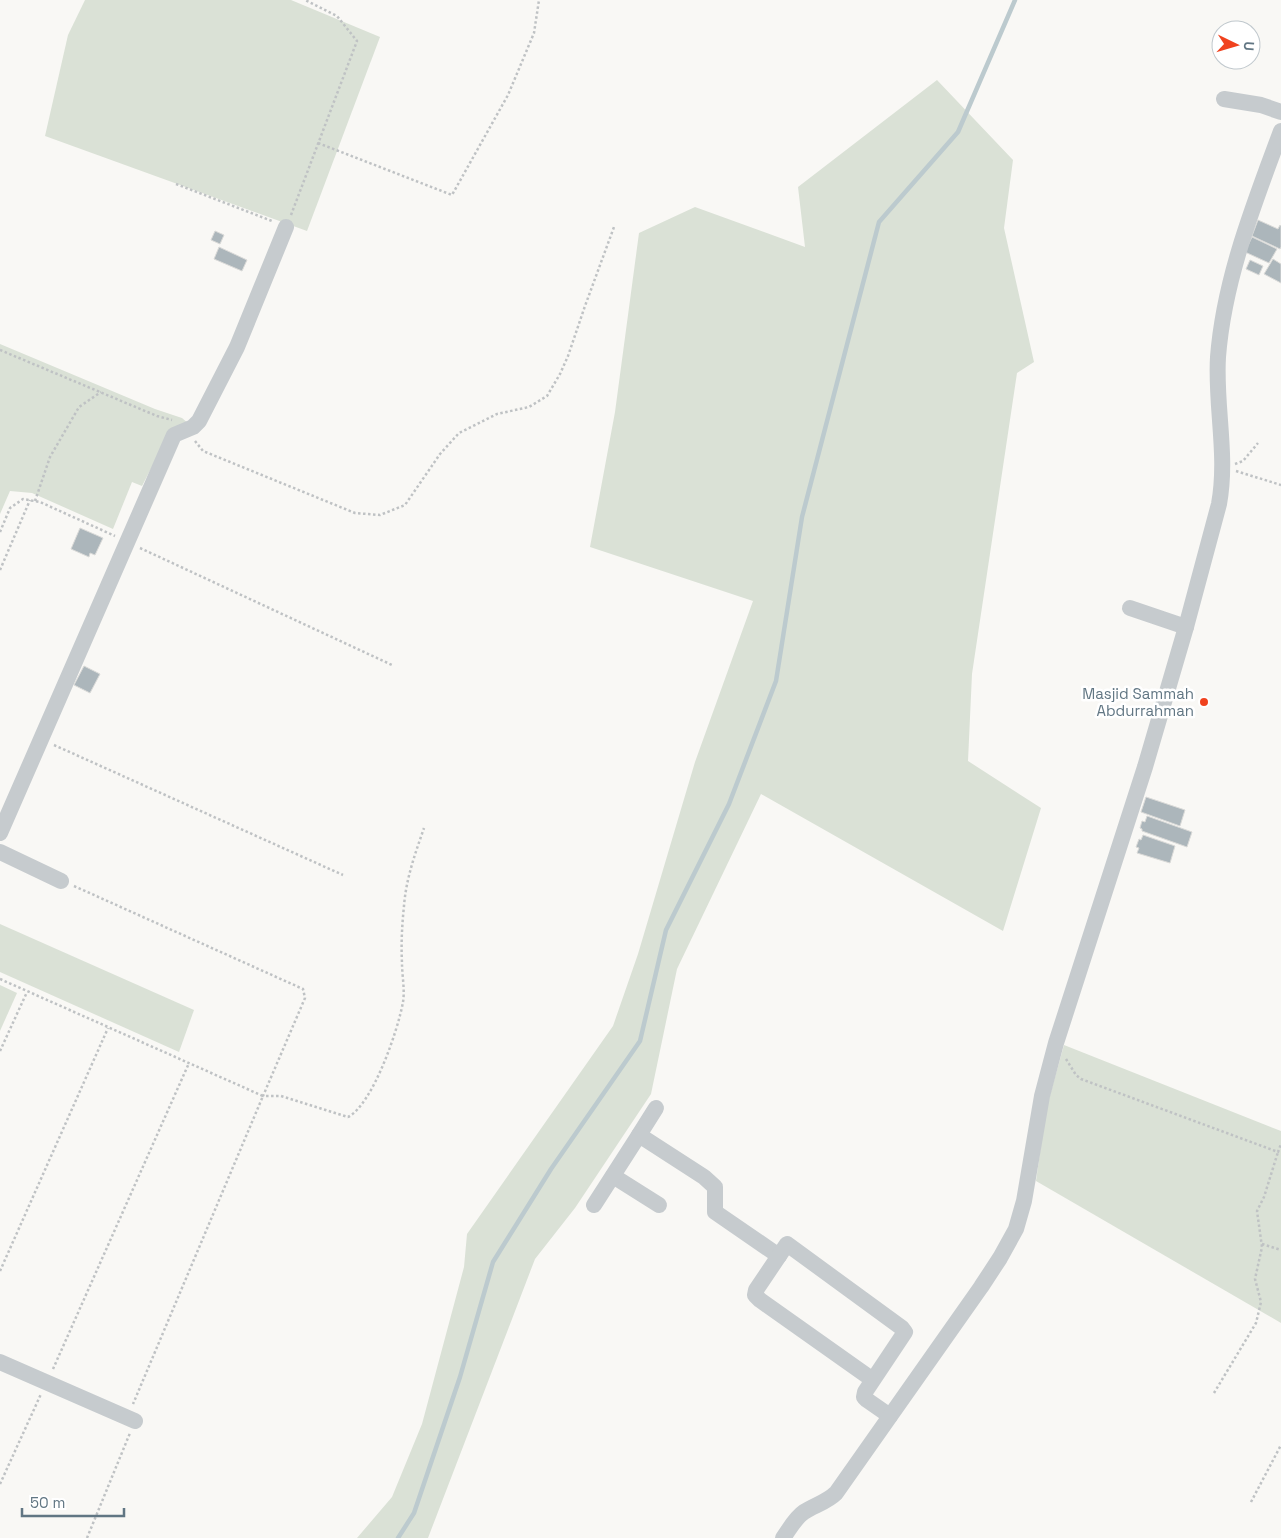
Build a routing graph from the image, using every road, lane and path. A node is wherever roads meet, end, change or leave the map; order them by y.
1 (305, 0) edge
2 (539, 0) edge
3 (1224, 99) dead end
4 (1281, 112) edge
5 (1281, 131) edge
6 (318, 143) junction
7 (176, 184) dead end
8 (286, 227) junction
9 (614, 227) dead end
10 (0, 350) edge
11 (101, 392) junction
12 (157, 416) dead end
13 (186, 430) junction
14 (1258, 443) dead end
15 (1225, 467) junction
16 (1281, 485) edge
17 (30, 500) junction
18 (35, 501) junction
19 (0, 532) edge
20 (128, 542) junction
21 (0, 570) edge
22 (1130, 608) dead end
23 (1186, 627) junction
24 (392, 665) dead end
25 (41, 740) junction
26 (424, 828) dead end
27 (0, 833) edge
28 (0, 852) edge
29 (342, 875) dead end
30 (61, 881) joint
31 (0, 979) edge
32 (27, 992) junction
33 (108, 1028) junction
34 (1056, 1043) junction
35 (0, 1051) edge
36 (189, 1063) junction
37 (263, 1096) junction
38 (656, 1108) dead end
39 (639, 1134) junction
40 (1281, 1144) edge
41 (1278, 1152) junction
42 (613, 1176) junction
43 (594, 1205) dead end
44 (659, 1206) dead end
45 (1262, 1244) junction
46 (1281, 1250) edge
47 (778, 1256) junction
48 (0, 1272) edge
49 (0, 1362) edge
50 (873, 1380) junction
51 (46, 1382) junction
52 (1214, 1393) dead end
53 (890, 1416) junction
54 (131, 1419) junction
55 (1281, 1445) edge
56 (0, 1484) edge
57 (1251, 1502) dead end
58 (86, 1538) edge
59 (783, 1538) edge

1 - 6 path
2 - 6 path
3 - 4 street
5 - 15 street
6 - 8 path
7 - 8 path
8 - 13 street
9 - 13 path
10 - 11 path
11 - 12 path
11 - 18 path
13 - 20 street
14 - 15 path
15 - 16 path
15 - 23 street
17 - 18 path
17 - 19 path
17 - 21 path
18 - 20 path
20 - 24 path
20 - 25 street
22 - 23 street
23 - 34 street
25 - 27 street
25 - 29 path
26 - 37 path
28 - 30 street
30 - 37 path
31 - 32 path
32 - 33 path
32 - 35 path
33 - 36 path
33 - 48 path
34 - 41 path
34 - 53 street
36 - 37 path
36 - 51 path
37 - 54 path
38 - 39 street
39 - 42 street
39 - 47 street
40 - 41 path
41 - 45 path
42 - 43 street
42 - 44 street
45 - 46 path
45 - 52 path
47 - 50 street
47 - 50 street
49 - 51 street
50 - 53 street
51 - 54 street
51 - 56 path
53 - 59 street
54 - 58 path
55 - 57 path

